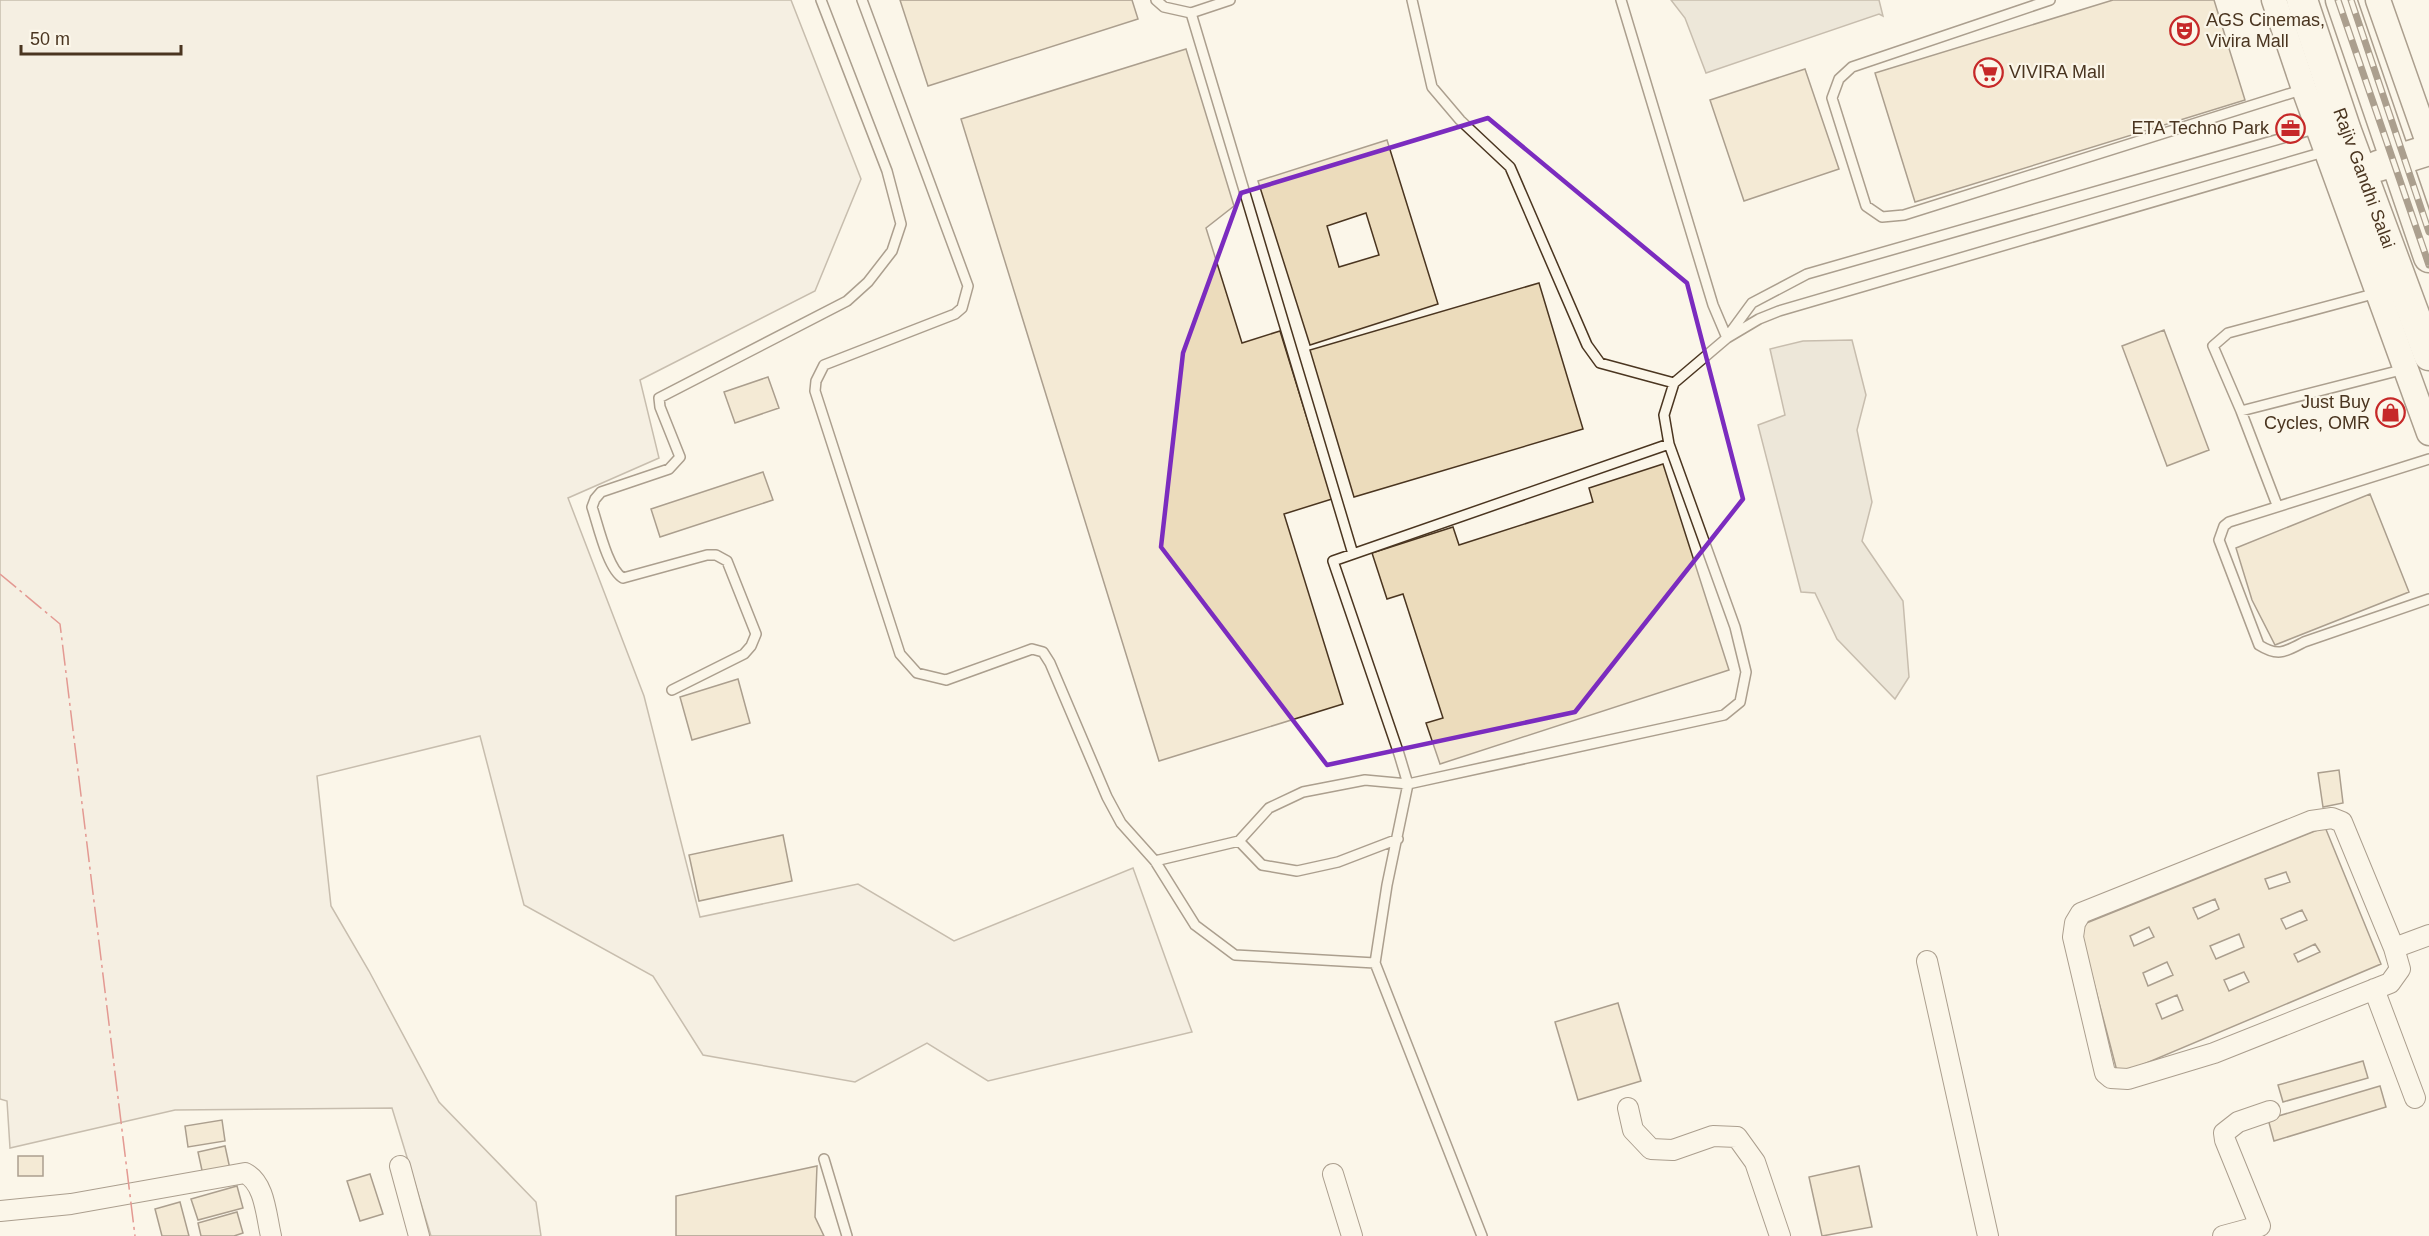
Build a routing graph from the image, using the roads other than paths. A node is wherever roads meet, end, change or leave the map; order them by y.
1 (820, 0) edge
2 (862, 0) edge
3 (1156, 0) edge
4 (1230, 0) edge
5 (1412, 0) edge
6 (1621, 0) edge
7 (2050, 0) edge
8 (2274, 0) edge
9 (2302, 0) edge
10 (2341, 0) edge
11 (2378, 0) edge
12 (1191, 13) junction
13 (2304, 88) junction
14 (2335, 136) junction
15 (2429, 147) edge
16 (2396, 161) junction
17 (2361, 171) junction
18 (2426, 240) edge
19 (2389, 245) junction
20 (2377, 293) junction
21 (1727, 338) junction
22 (2417, 362) edge
23 (1674, 383) junction
24 (2241, 411) junction
25 (2429, 433) edge
26 (1669, 444) junction
27 (2429, 459) edge
28 (2277, 505) junction
29 (1353, 554) junction
30 (2429, 599) edge
31 (672, 690) dead end
32 (1408, 784) junction
33 (1398, 839) junction
34 (1239, 841) junction
35 (1155, 861) junction
36 (2429, 935) edge
37 (2394, 948) junction
38 (1927, 961) dead end
39 (1375, 963) junction
40 (2374, 989) junction
41 (2415, 1098) dead end
42 (1628, 1108) dead end
43 (2270, 1111) dead end
44 (825, 1159) dead end
45 (400, 1166) dead end
46 (1334, 1174) dead end
47 (0, 1211) edge
48 (2262, 1231) edge
49 (271, 1236) edge
50 (419, 1236) edge
51 (847, 1236) edge
52 (1352, 1236) edge
53 (1482, 1236) edge
54 (1780, 1236) edge
55 (1988, 1236) edge
56 (2223, 1236) edge

1 - 31 lane
2 - 35 lane
3 - 12 lane
4 - 12 lane
5 - 23 lane
6 - 21 lane
7 - 13 lane
8 - 13 street
9 - 14 main road, Rajiv Gandhi Salai
10 - 16 main road, Rajiv Gandhi Salai
11 - 15 street
12 - 29 lane
13 - 14 street
14 - 17 main road, Rajiv Gandhi Salai
14 - 20 street
14 - 21 lane
14 - 21 lane
15 - 16 main road
16 - 17 main road
16 - 18 main road, Rajiv Gandhi Salai
17 - 19 main road, Rajiv Gandhi Salai
18 - 19 main road
19 - 22 main road, Rajiv Gandhi Salai
20 - 22 street
20 - 24 lane
21 - 23 lane
22 - 24 lane
22 - 25 street
23 - 26 lane
24 - 28 lane
26 - 29 lane
26 - 32 lane
27 - 28 lane
28 - 30 lane
29 - 32 lane
32 - 33 lane
32 - 34 lane
33 - 34 lane
33 - 39 lane
34 - 35 lane
35 - 39 lane
36 - 37 street
37 - 40 street
37 - 40 street
38 - 55 street
39 - 53 lane
40 - 41 street
42 - 54 street
43 - 48 street
44 - 51 lane
45 - 50 street
46 - 52 street
47 - 49 street
48 - 56 street

